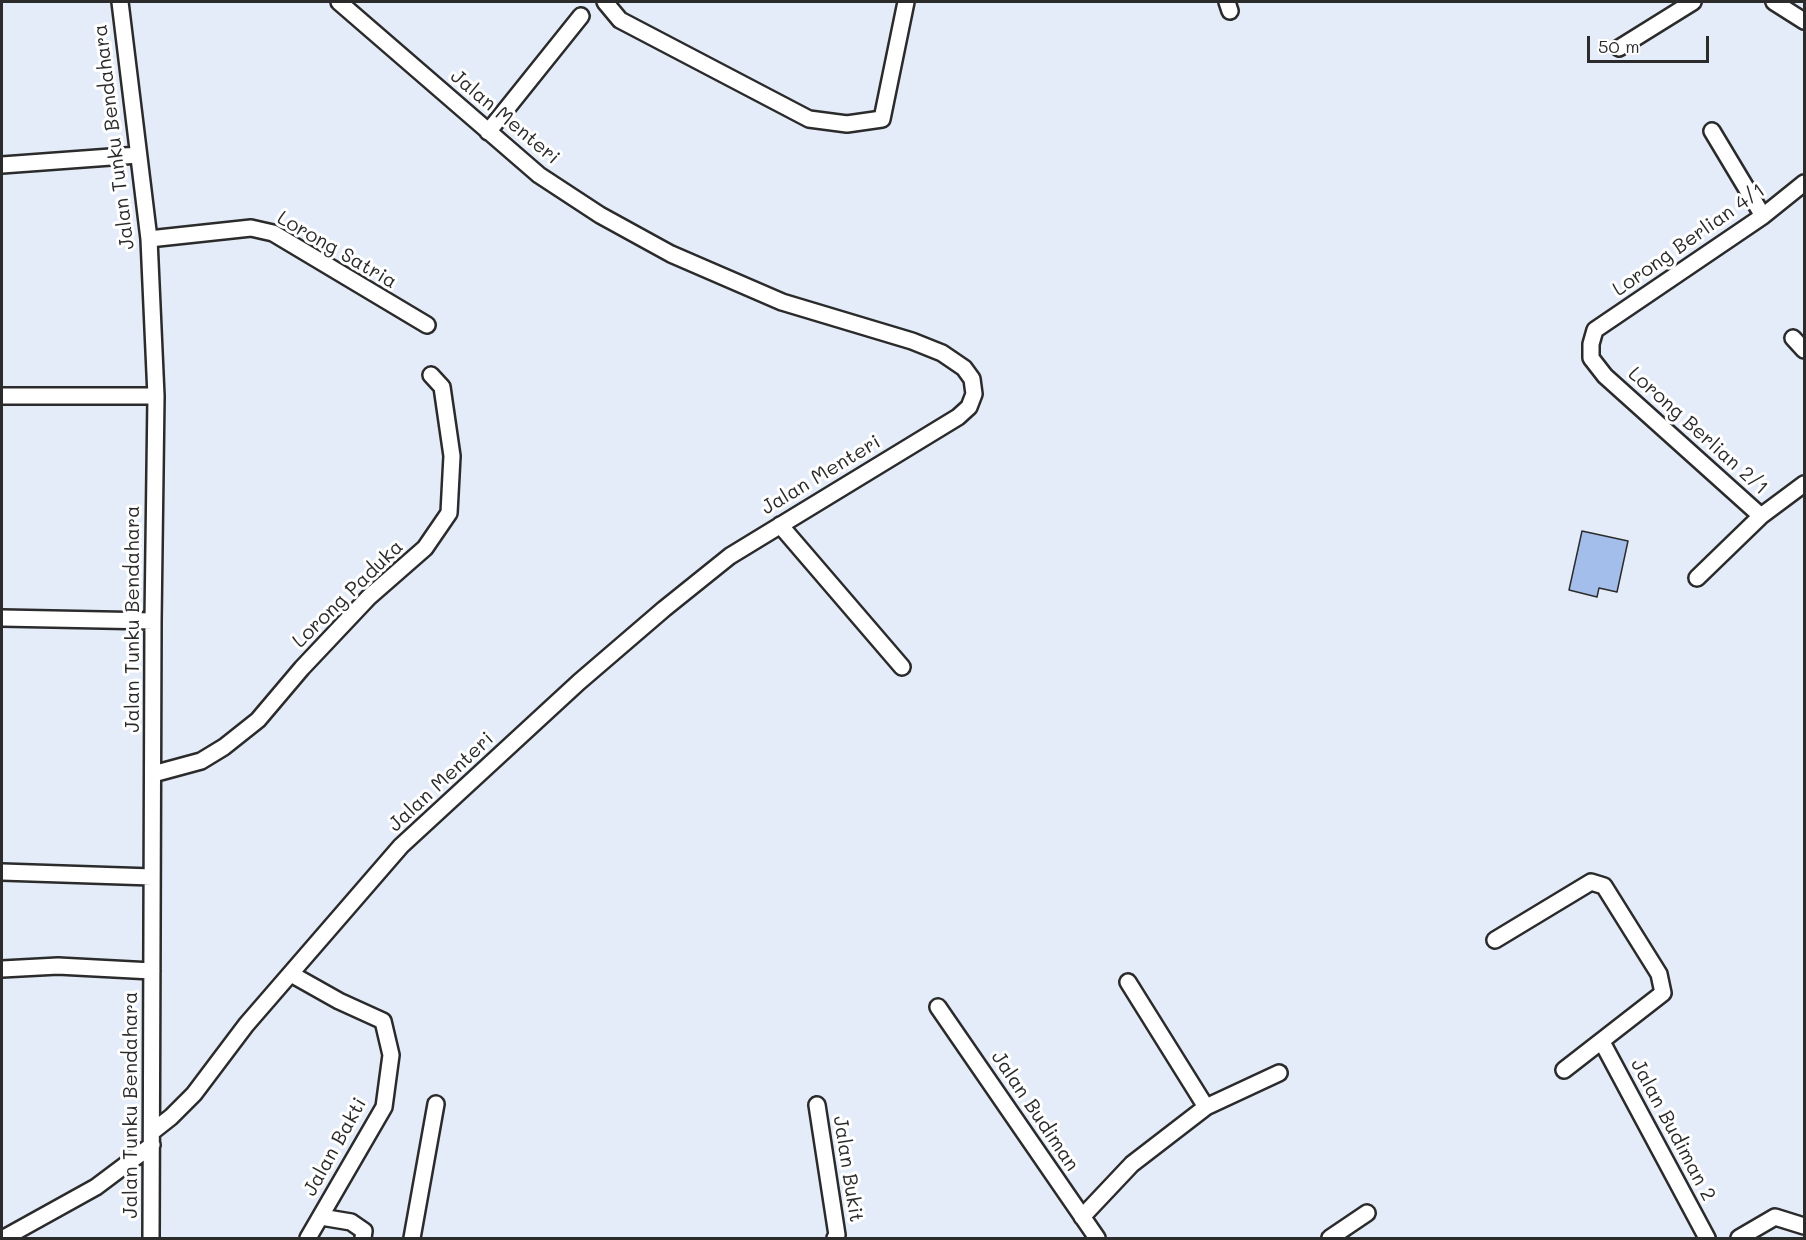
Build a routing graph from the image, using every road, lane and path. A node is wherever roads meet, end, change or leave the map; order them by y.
1 (120, 2) edge
2 (339, 2) edge
3 (605, 2) edge
4 (906, 2) edge
5 (1693, 2) edge
6 (1774, 2) edge
7 (581, 16) dead end
8 (1804, 21) edge
9 (1619, 48) dead end
10 (1712, 131) dead end
11 (488, 132) junction
12 (138, 155) junction
13 (2, 165) edge
14 (1804, 183) edge
15 (1763, 216) junction
16 (149, 239) junction
17 (427, 325) dead end
18 (1595, 330) joint
19 (1793, 338) dead end
20 (1804, 350) edge
21 (431, 375) dead end
22 (2, 396) edge
23 (156, 396) junction
24 (1804, 484) edge
25 (1761, 516) junction
26 (780, 525) junction
27 (1697, 578) dead end
28 (2, 618) edge
29 (153, 621) junction
30 (902, 667) dead end
31 (153, 774) junction
32 (2, 872) edge
33 (152, 877) junction
34 (1495, 940) dead end
35 (2, 969) edge
36 (152, 971) junction
37 (291, 974) junction
38 (1128, 982) dead end
39 (938, 1007) dead end
40 (1602, 1042) junction
41 (1564, 1070) dead end
42 (1279, 1073) dead end
43 (436, 1104) dead end
44 (817, 1105) dead end
45 (1206, 1107) junction
46 (152, 1138) junction
47 (1367, 1213) dead end
48 (321, 1217) junction
49 (1082, 1217) junction
50 (1804, 1226) edge
51 (1759, 1233) edge
52 (4, 1239) edge
53 (151, 1239) edge
54 (308, 1239) edge
55 (363, 1239) edge
56 (412, 1239) edge
57 (835, 1239) edge
58 (1097, 1239) edge
59 (1330, 1239) edge
60 (1707, 1239) edge
61 (1739, 1239) edge

1 - 12 street, Jalan Tunku Bendahara
2 - 11 street, Jalan Menteri
3 - 4 street
5 - 9 street
6 - 8 street
7 - 11 street
10 - 15 street
11 - 26 street, Jalan Menteri
12 - 13 street
12 - 16 street, Jalan Tunku Bendahara
14 - 15 street, Lorong Berlian 4/1
15 - 18 street, Lorong Berlian 4/1
16 - 17 street, Lorong Satria
16 - 23 street, Jalan Tunku Bendahara
18 - 25 street, Lorong Berlian 2/1
19 - 20 street
21 - 31 street, Lorong Paduka
22 - 23 street
23 - 29 street, Jalan Tunku Bendahara
24 - 25 street, Lorong Berlian 2/1
25 - 27 street
26 - 30 street
26 - 37 street, Jalan Menteri
28 - 29 street
29 - 31 street, Jalan Tunku Bendahara
31 - 33 street, Jalan Tunku Bendahara
32 - 33 street
33 - 36 street, Jalan Tunku Bendahara
34 - 40 street
35 - 36 street
36 - 46 street, Jalan Tunku Bendahara
37 - 46 street, Jalan Menteri
37 - 48 street, Jalan Bakti
38 - 45 street
39 - 49 street, Jalan Budiman
40 - 41 street
40 - 60 street, Jalan Budiman 2
42 - 45 street
43 - 56 street
44 - 57 street, Jalan Bukit
45 - 49 street
46 - 52 street, Jalan Menteri
46 - 53 street, Jalan Tunku Bendahara
47 - 59 street
48 - 54 street, Jalan Bakti
48 - 55 street, Jalan Bakti
49 - 58 street, Jalan Budiman
50 - 51 street
51 - 61 street

